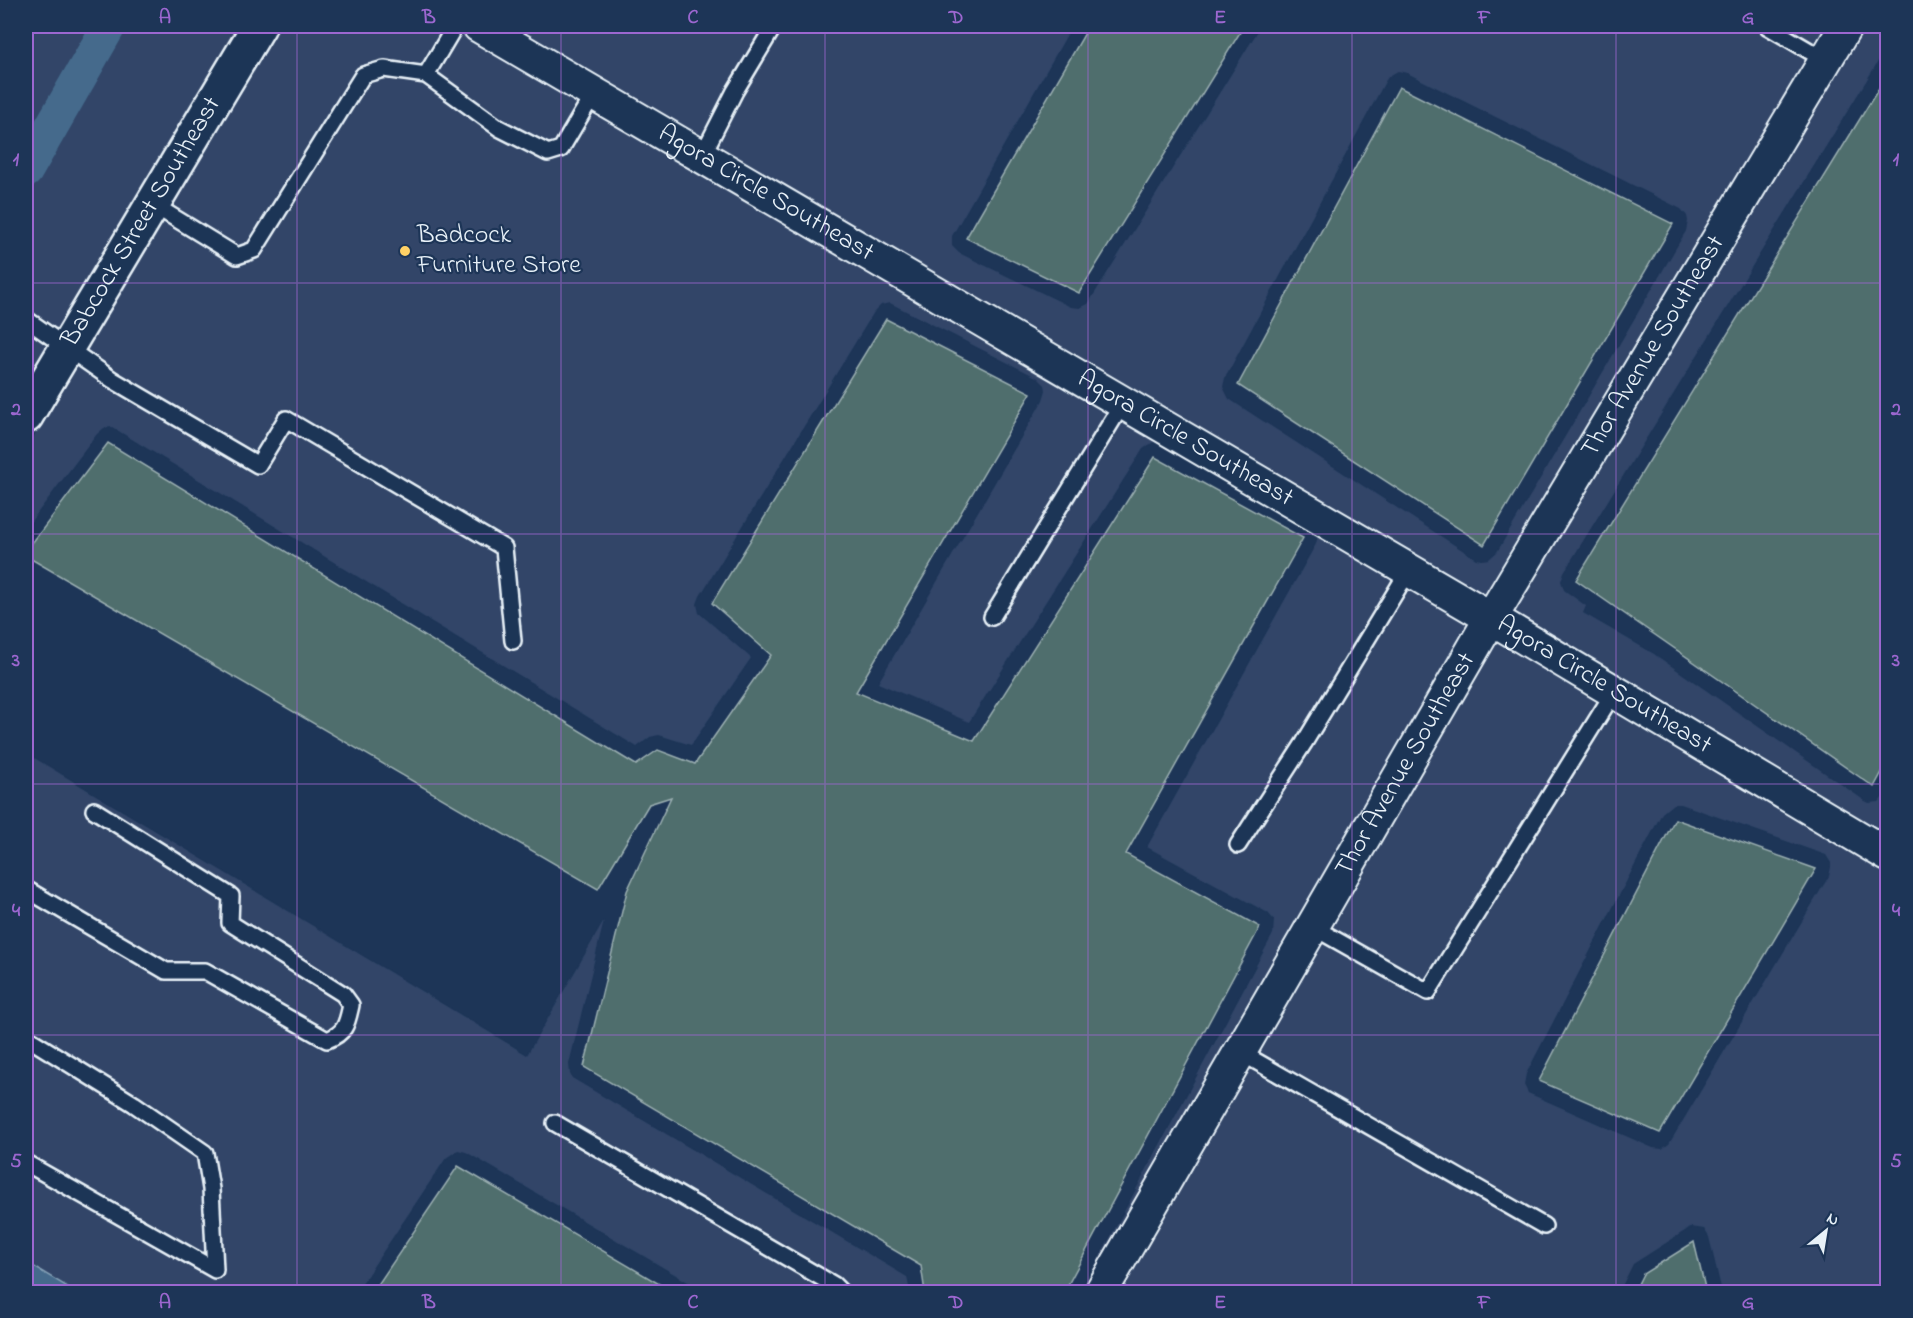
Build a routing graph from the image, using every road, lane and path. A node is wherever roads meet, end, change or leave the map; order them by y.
1 (259, 26) edge
2 (455, 26) edge
3 (479, 26) edge
4 (774, 26) edge
5 (1767, 26) edge
6 (1846, 26) edge
7 (1825, 60) junction
8 (426, 75) junction
9 (594, 93) junction
10 (702, 156) junction
11 (152, 204) junction
12 (26, 319) edge
13 (67, 346) junction
14 (1123, 403) junction
15 (26, 416) edge
16 (1409, 570) junction
17 (993, 617) dead end
18 (1491, 618) junction
19 (513, 641) dead end
20 (1614, 692) junction
21 (94, 810) dead end
22 (1238, 845) dead end
23 (1887, 855) edge
24 (26, 889) edge
25 (1313, 927) junction
26 (26, 1038) edge
27 (1240, 1052) junction
28 (555, 1124) dead end
29 (26, 1163) edge
30 (1544, 1226) dead end
31 (841, 1293) edge
32 (1101, 1293) edge

1 - 11 main road, Babcock Street Southeast
2 - 8 lane
3 - 9 street, Agora Circle Southeast
4 - 10 lane
5 - 7 lane
6 - 7 street, Thor Avenue Southeast
7 - 18 street, Thor Avenue Southeast
8 - 9 lane
8 - 11 lane
9 - 10 street, Agora Circle Southeast
10 - 14 street, Agora Circle Southeast
11 - 13 main road, Babcock Street Southeast
12 - 13 lane
13 - 15 main road, Babcock Street Southeast
13 - 19 lane
14 - 16 street, Agora Circle Southeast
14 - 17 lane
16 - 18 street, Agora Circle Southeast
16 - 22 lane
18 - 20 street, Agora Circle Southeast
18 - 25 street, Thor Avenue Southeast
20 - 23 street, Agora Circle Southeast
20 - 25 lane
21 - 24 lane
25 - 27 street, Thor Avenue Southeast
26 - 29 lane
27 - 30 lane
27 - 32 street, Thor Avenue Southeast
28 - 31 lane

